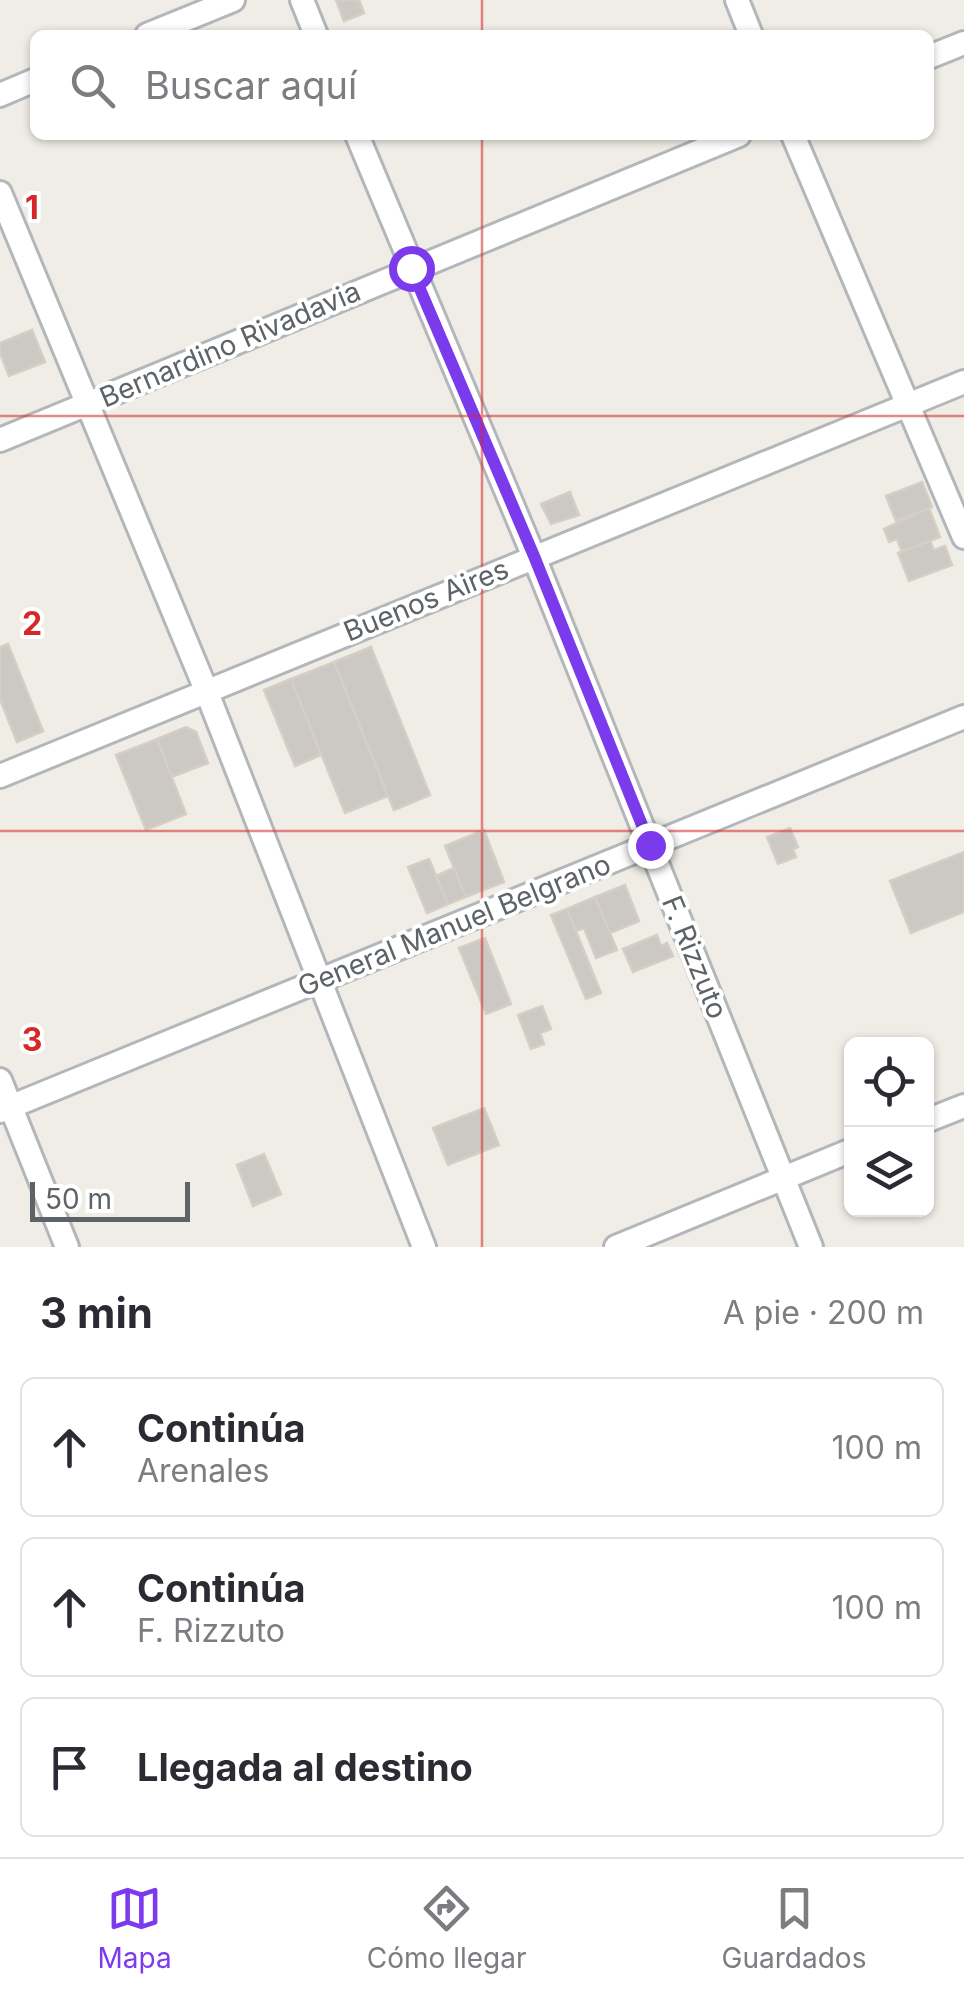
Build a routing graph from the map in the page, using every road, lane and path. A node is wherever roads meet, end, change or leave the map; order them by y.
1 (233, 0) edge
2 (302, 0) edge
3 (737, 0) edge
4 (159, 30) edge
5 (314, 30) edge
6 (750, 30) edge
7 (964, 43) edge
8 (934, 55) edge
9 (30, 82) edge
10 (0, 95) edge
11 (358, 140) edge
12 (727, 140) edge
13 (795, 140) edge
14 (0, 193) edge
15 (411, 268) junction
16 (964, 382) edge
17 (86, 404) junction
18 (909, 404) junction
19 (0, 440) edge
20 (964, 537) edge
21 (534, 556) junction
22 (206, 690) junction
23 (964, 716) edge
24 (0, 776) edge
25 (650, 845) junction
26 (318, 981) junction
27 (0, 1080) edge
28 (964, 1106) edge
29 (5, 1108) edge
30 (934, 1117) edge
31 (844, 1153) edge
32 (783, 1178) junction
33 (66, 1247) edge
34 (424, 1247) edge
35 (616, 1247) edge
36 (811, 1247) edge

1 - 4 street
2 - 5 street
3 - 6 street
7 - 8 street
9 - 10 street
11 - 15 street, F. Rizzuto
12 - 15 street, Bernardino Rivadavia
13 - 18 street
14 - 17 street
15 - 17 street, Bernardino Rivadavia
15 - 21 street, F. Rizzuto
16 - 18 street, Buenos Aires
17 - 19 street, Bernardino Rivadavia
17 - 22 street
18 - 20 street
18 - 21 street, Buenos Aires
21 - 22 street, Buenos Aires
21 - 25 street, F. Rizzuto
22 - 24 street, Buenos Aires
22 - 26 street
23 - 25 street, General Manuel Belgrano
25 - 26 street, General Manuel Belgrano
25 - 32 street, F. Rizzuto
26 - 29 street, General Manuel Belgrano
26 - 34 street
27 - 29 street
28 - 30 street
29 - 33 street
31 - 32 street
32 - 35 street
32 - 36 street, F. Rizzuto

